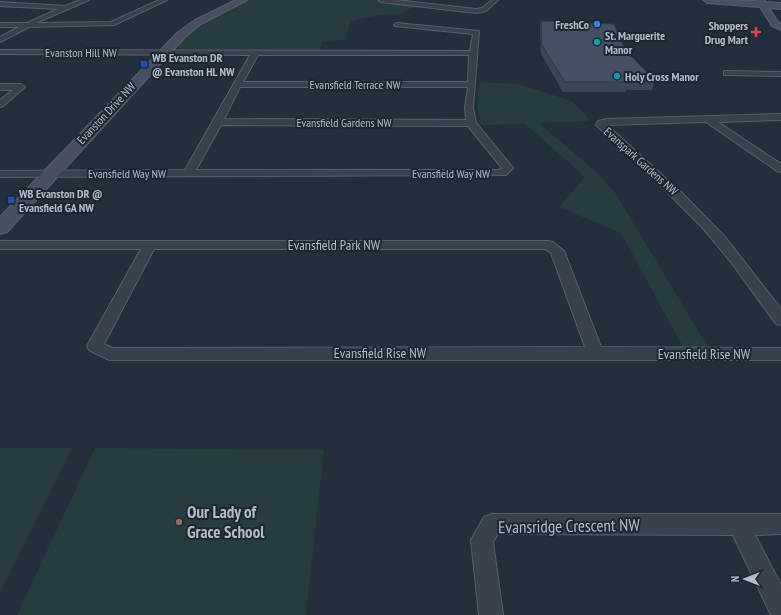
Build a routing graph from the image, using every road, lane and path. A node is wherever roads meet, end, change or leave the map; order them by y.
1 (86, 0) edge
2 (164, 0) edge
3 (243, 0) edge
4 (381, 0) edge
5 (495, 0) edge
6 (708, 0) edge
7 (749, 0) edge
8 (728, 1) edge
9 (771, 3) edge
10 (0, 4) edge
11 (66, 7) junction
12 (781, 17) edge
13 (0, 25) edge
14 (26, 25) junction
15 (397, 25) dead end
16 (781, 27) edge
17 (0, 40) edge
18 (0, 52) edge
19 (163, 52) junction
20 (255, 53) junction
21 (473, 53) junction
22 (727, 73) dead end
23 (781, 74) edge
24 (472, 84) junction
25 (238, 85) junction
26 (0, 87) edge
27 (0, 104) edge
28 (781, 117) edge
29 (706, 118) junction
30 (217, 122) junction
31 (471, 123) junction
32 (781, 169) edge
33 (190, 172) junction
34 (50, 173) junction
35 (0, 174) edge
36 (0, 228) edge
37 (0, 246) edge
38 (149, 246) junction
39 (781, 320) edge
40 (595, 353) junction
41 (781, 354) edge
42 (739, 524) junction
43 (781, 524) edge
44 (781, 610) edge
45 (491, 615) edge

1 - 11 street
2 - 14 street
3 - 19 street, Evanston Drive NW
4 - 5 street
6 - 8 street
7 - 9 street
8 - 9 street
9 - 12 street
9 - 16 street
10 - 11 street
11 - 14 street
13 - 14 street
14 - 17 street
15 - 21 street
18 - 19 street, Evanston Hill NW
19 - 20 street
19 - 34 street, Evanston Drive NW
20 - 21 street
20 - 25 street
21 - 24 street
22 - 23 street
24 - 25 street, Evansfield Terrace NW
24 - 31 street
25 - 30 street
26 - 27 street
28 - 29 street, Evanspark Gardens NW
29 - 32 street
29 - 39 street, Evanspark Gardens NW
30 - 31 street, Evansfield Gardens NW
30 - 33 street
31 - 33 street, Evansfield Way NW
33 - 34 street, Evansfield Way NW
34 - 35 street, Evansfield Way NW
34 - 36 street, Evanston Drive NW
37 - 38 street, Evansfield Park NW
38 - 40 street, Evansfield Park NW
38 - 40 street, Evansfield Rise NW
40 - 41 street, Evansfield Rise NW
42 - 43 street
42 - 44 street
42 - 45 street, Evansridge Crescent NW

